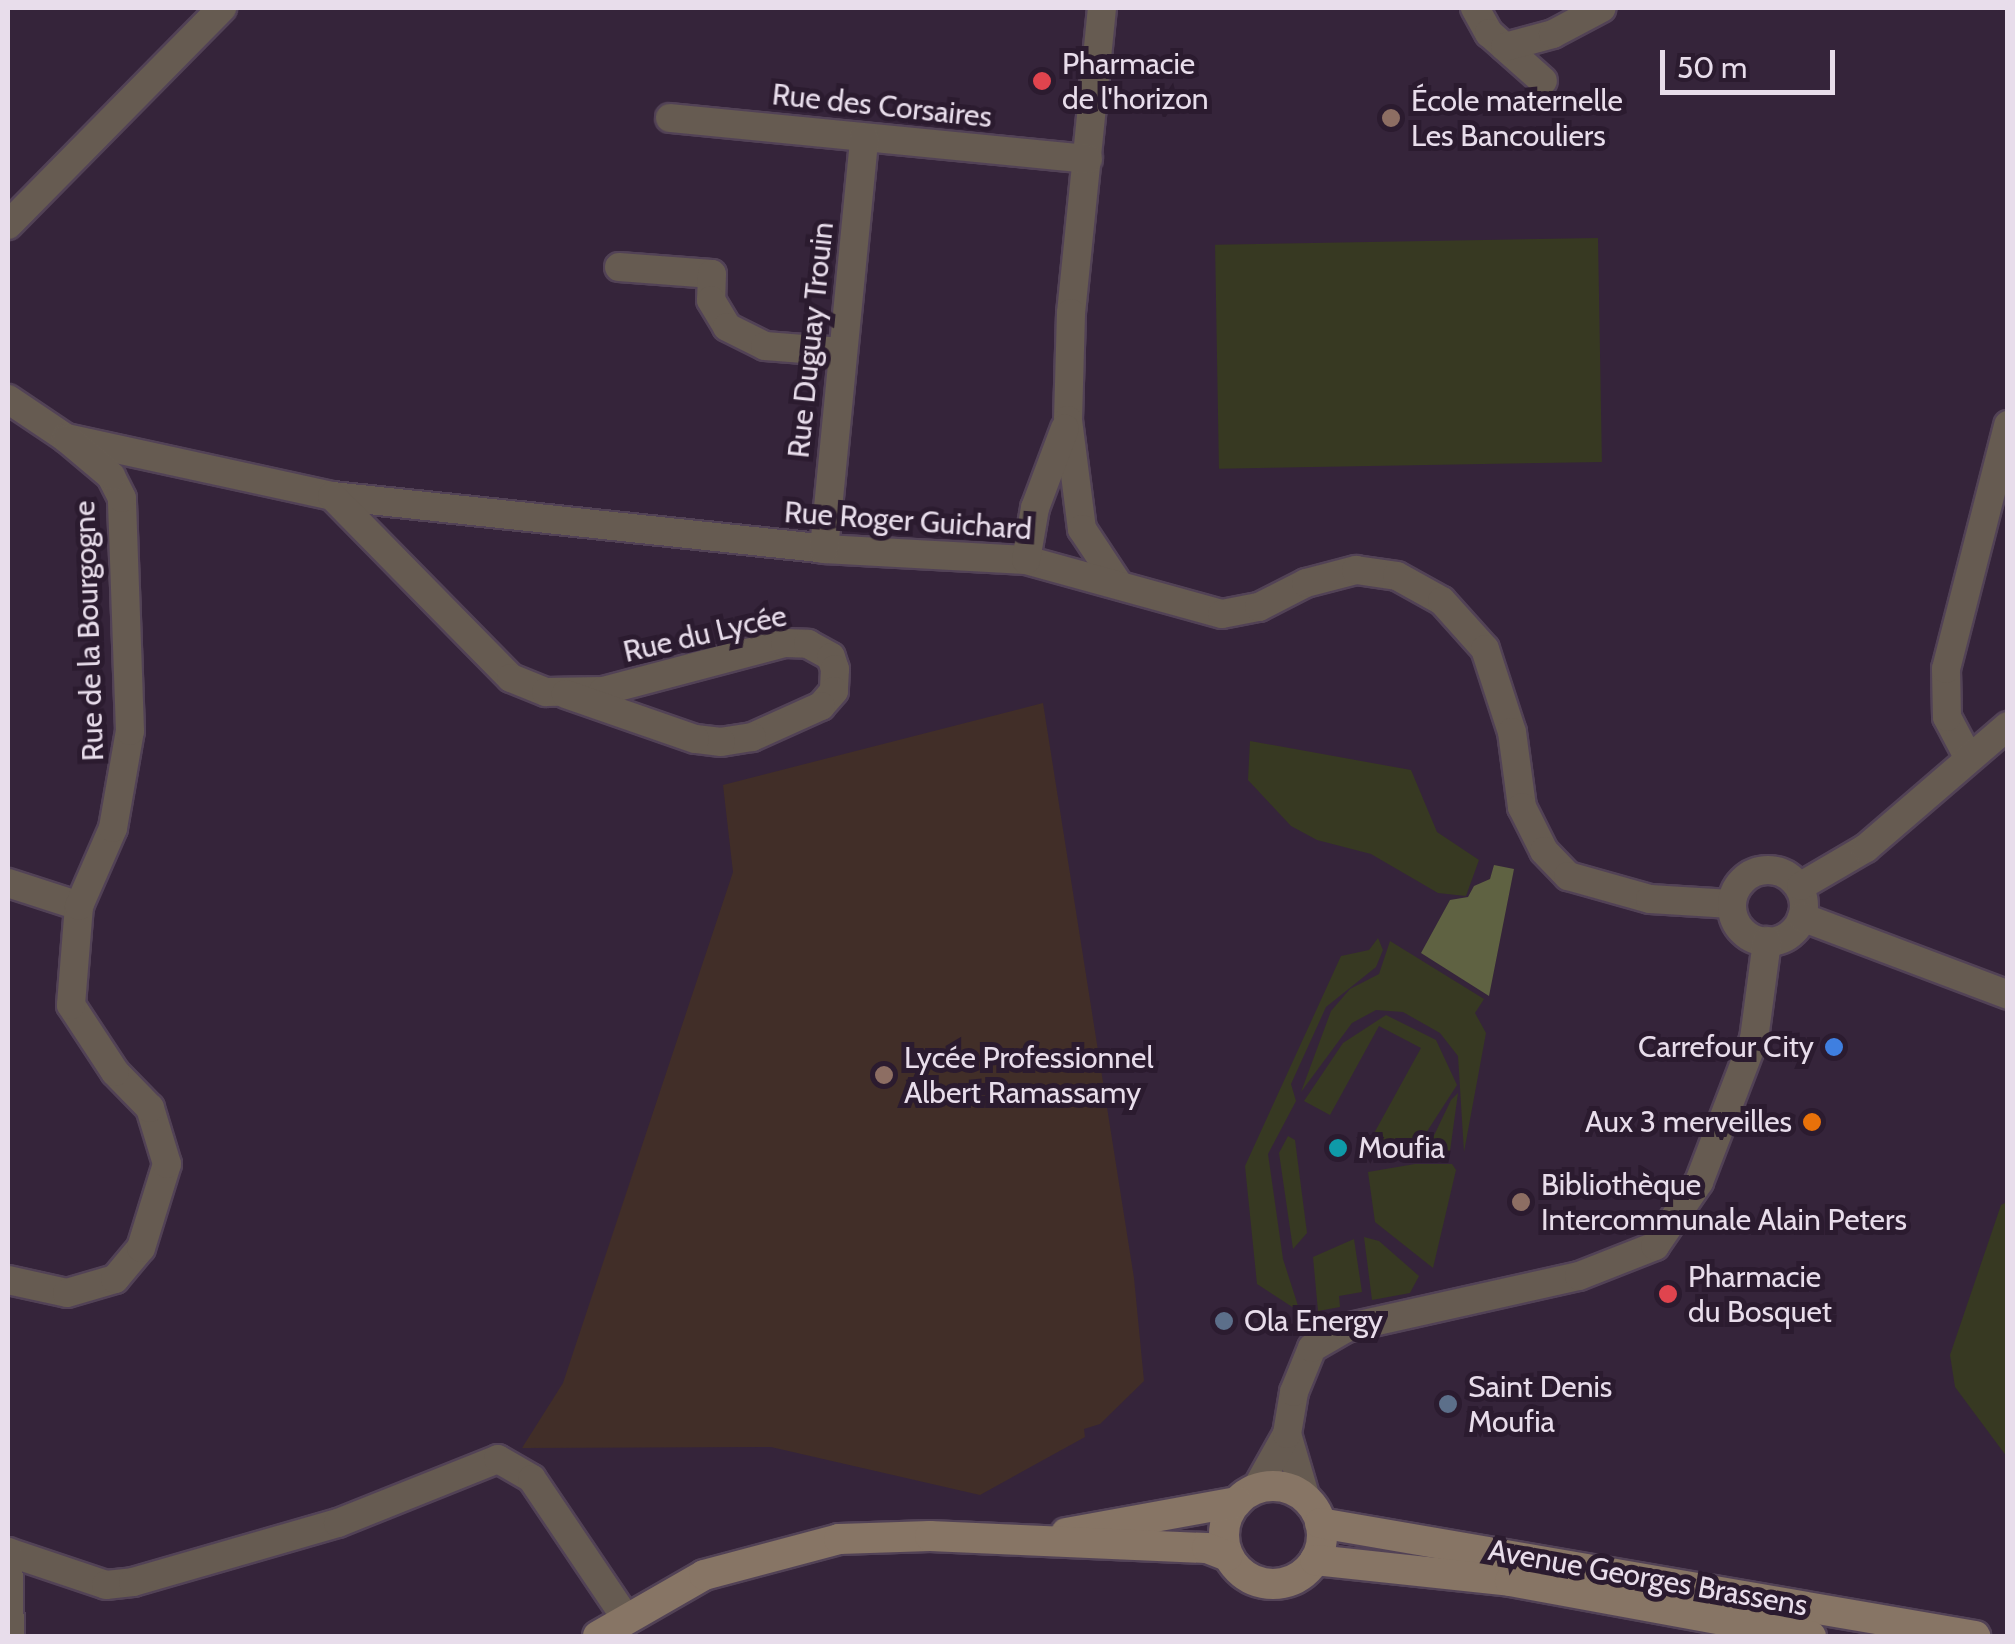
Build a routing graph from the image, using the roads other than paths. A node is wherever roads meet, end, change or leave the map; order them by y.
1 (222, 8) edge
2 (1102, 8) edge
3 (1475, 8) edge
4 (1602, 8) edge
5 (1505, 47) junction
6 (1542, 81) dead end
7 (670, 118) dead end
8 (864, 138) junction
9 (1088, 159) junction
10 (8, 225) edge
11 (619, 266) dead end
12 (842, 352) junction
13 (8, 398) edge
14 (1068, 420) junction
15 (2008, 425) edge
16 (66, 438) junction
17 (332, 496) junction
18 (1082, 530) junction
19 (824, 548) junction
20 (1040, 564) junction
21 (1119, 585) junction
22 (566, 694) junction
23 (2008, 726) edge
24 (1967, 755) junction
25 (8, 883) edge
26 (1801, 886) junction
27 (1731, 904) junction
28 (79, 906) junction
29 (1802, 917) junction
30 (1767, 941) junction
31 (2008, 995) edge
32 (8, 1280) edge
33 (1287, 1434) junction
34 (1246, 1495) junction
35 (1313, 1511) junction
36 (1028, 1541) junction
37 (8, 1552) edge
38 (1228, 1556) junction
39 (1315, 1560) junction
40 (625, 1617) junction
41 (10, 1636) edge
42 (598, 1636) edge
43 (1811, 1636) edge
44 (1975, 1636) edge

1 - 10 street
2 - 9 street
3 - 5 street
4 - 5 street
5 - 6 street
7 - 8 street, Rue des Corsaires
8 - 9 street, Rue des Corsaires
8 - 12 street, Rue Duguay Trouin
9 - 14 street
11 - 12 street
12 - 19 street, Rue Duguay Trouin
13 - 16 street, Rue Roger Guichard
14 - 18 street
14 - 20 street
15 - 24 street
16 - 17 street, Rue Roger Guichard
16 - 28 street, Rue de la Bourgogne
17 - 19 street, Rue Roger Guichard
17 - 22 street, Rue du Lycée
18 - 20 street
18 - 21 street
19 - 20 street, Rue Roger Guichard
20 - 21 street, Rue Roger Guichard
21 - 27 street, Rue Roger Guichard
22 - 22 street, Rue du Lycée
23 - 24 street
24 - 26 street
25 - 28 street
26 - 27 street
26 - 29 street
27 - 30 street
28 - 32 street, Rue de la Bourgogne
29 - 30 street
29 - 31 street
30 - 33 street
33 - 34 street
33 - 35 street
34 - 35 street
34 - 36 street
34 - 38 street
35 - 39 street
35 - 44 street, Avenue Georges Brassens
36 - 38 street
36 - 40 street
37 - 40 street
37 - 41 street
38 - 39 street
39 - 43 street, Avenue Georges Brassens
40 - 42 street

